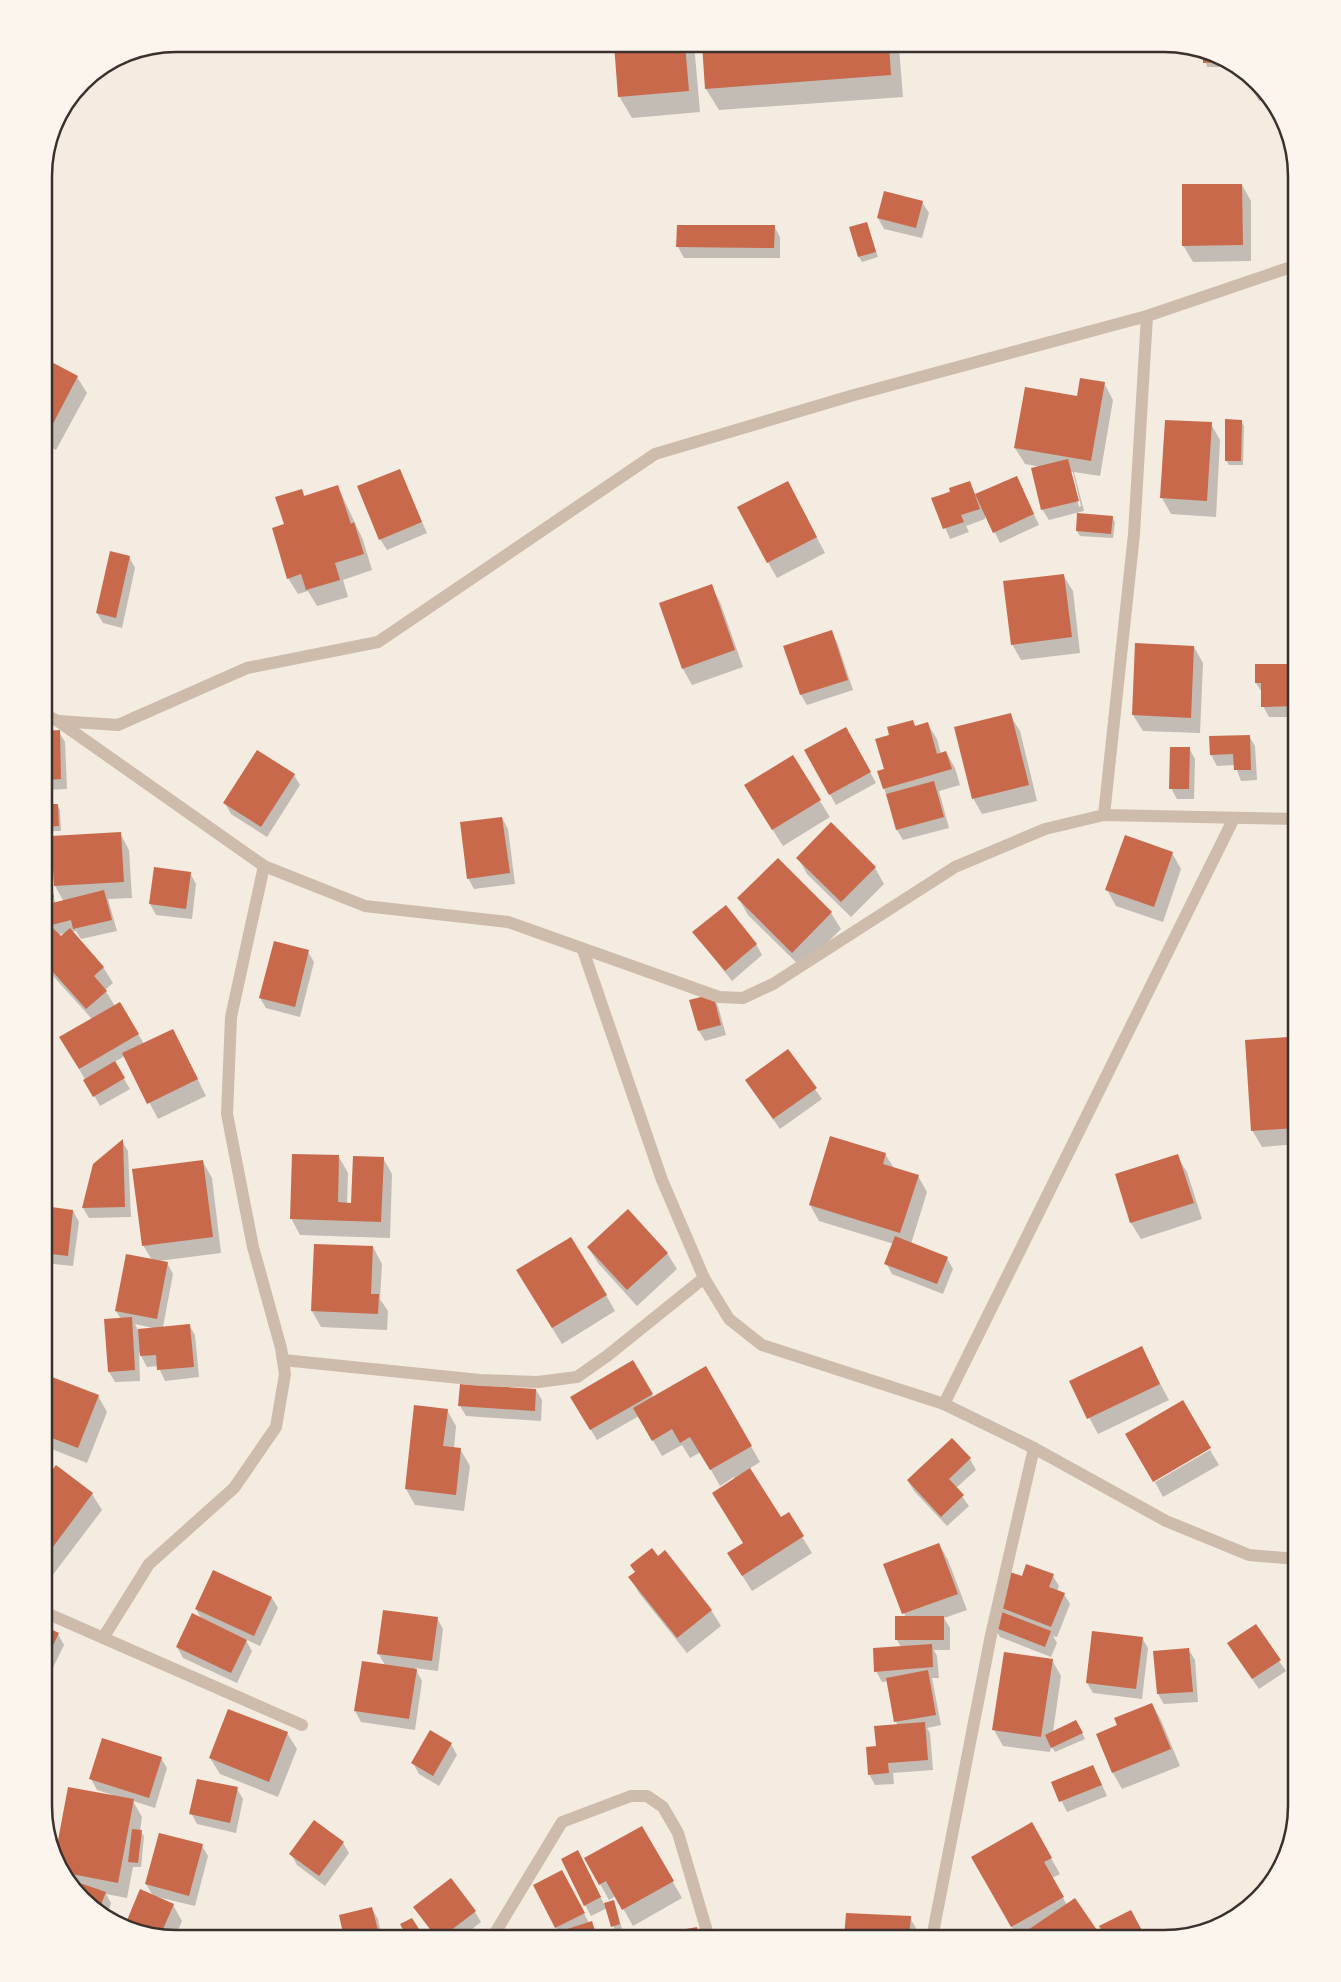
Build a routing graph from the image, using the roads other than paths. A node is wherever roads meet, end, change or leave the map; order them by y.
1 (1288, 268) edge
2 (1147, 316) junction
3 (53, 719) edge
4 (58, 722) junction
5 (1104, 815) junction
6 (1234, 818) junction
7 (1288, 819) edge
8 (264, 866) junction
9 (584, 950) junction
10 (704, 1278) junction
11 (283, 1360) junction
12 (944, 1404) junction
13 (1034, 1448) junction
14 (1288, 1558) edge
15 (52, 1616) edge
16 (103, 1638) junction
17 (302, 1725) dead end
18 (497, 1929) edge
19 (707, 1930) edge
20 (934, 1930) edge

1 - 2 street
2 - 4 street
2 - 5 street
3 - 4 street
4 - 8 street
5 - 6 street
5 - 9 street
6 - 7 street
6 - 12 street
8 - 9 street
8 - 11 street
9 - 10 street
10 - 11 street
10 - 12 street
11 - 16 street
12 - 13 street
13 - 14 street
13 - 20 street
15 - 16 street
16 - 17 street
18 - 19 street

